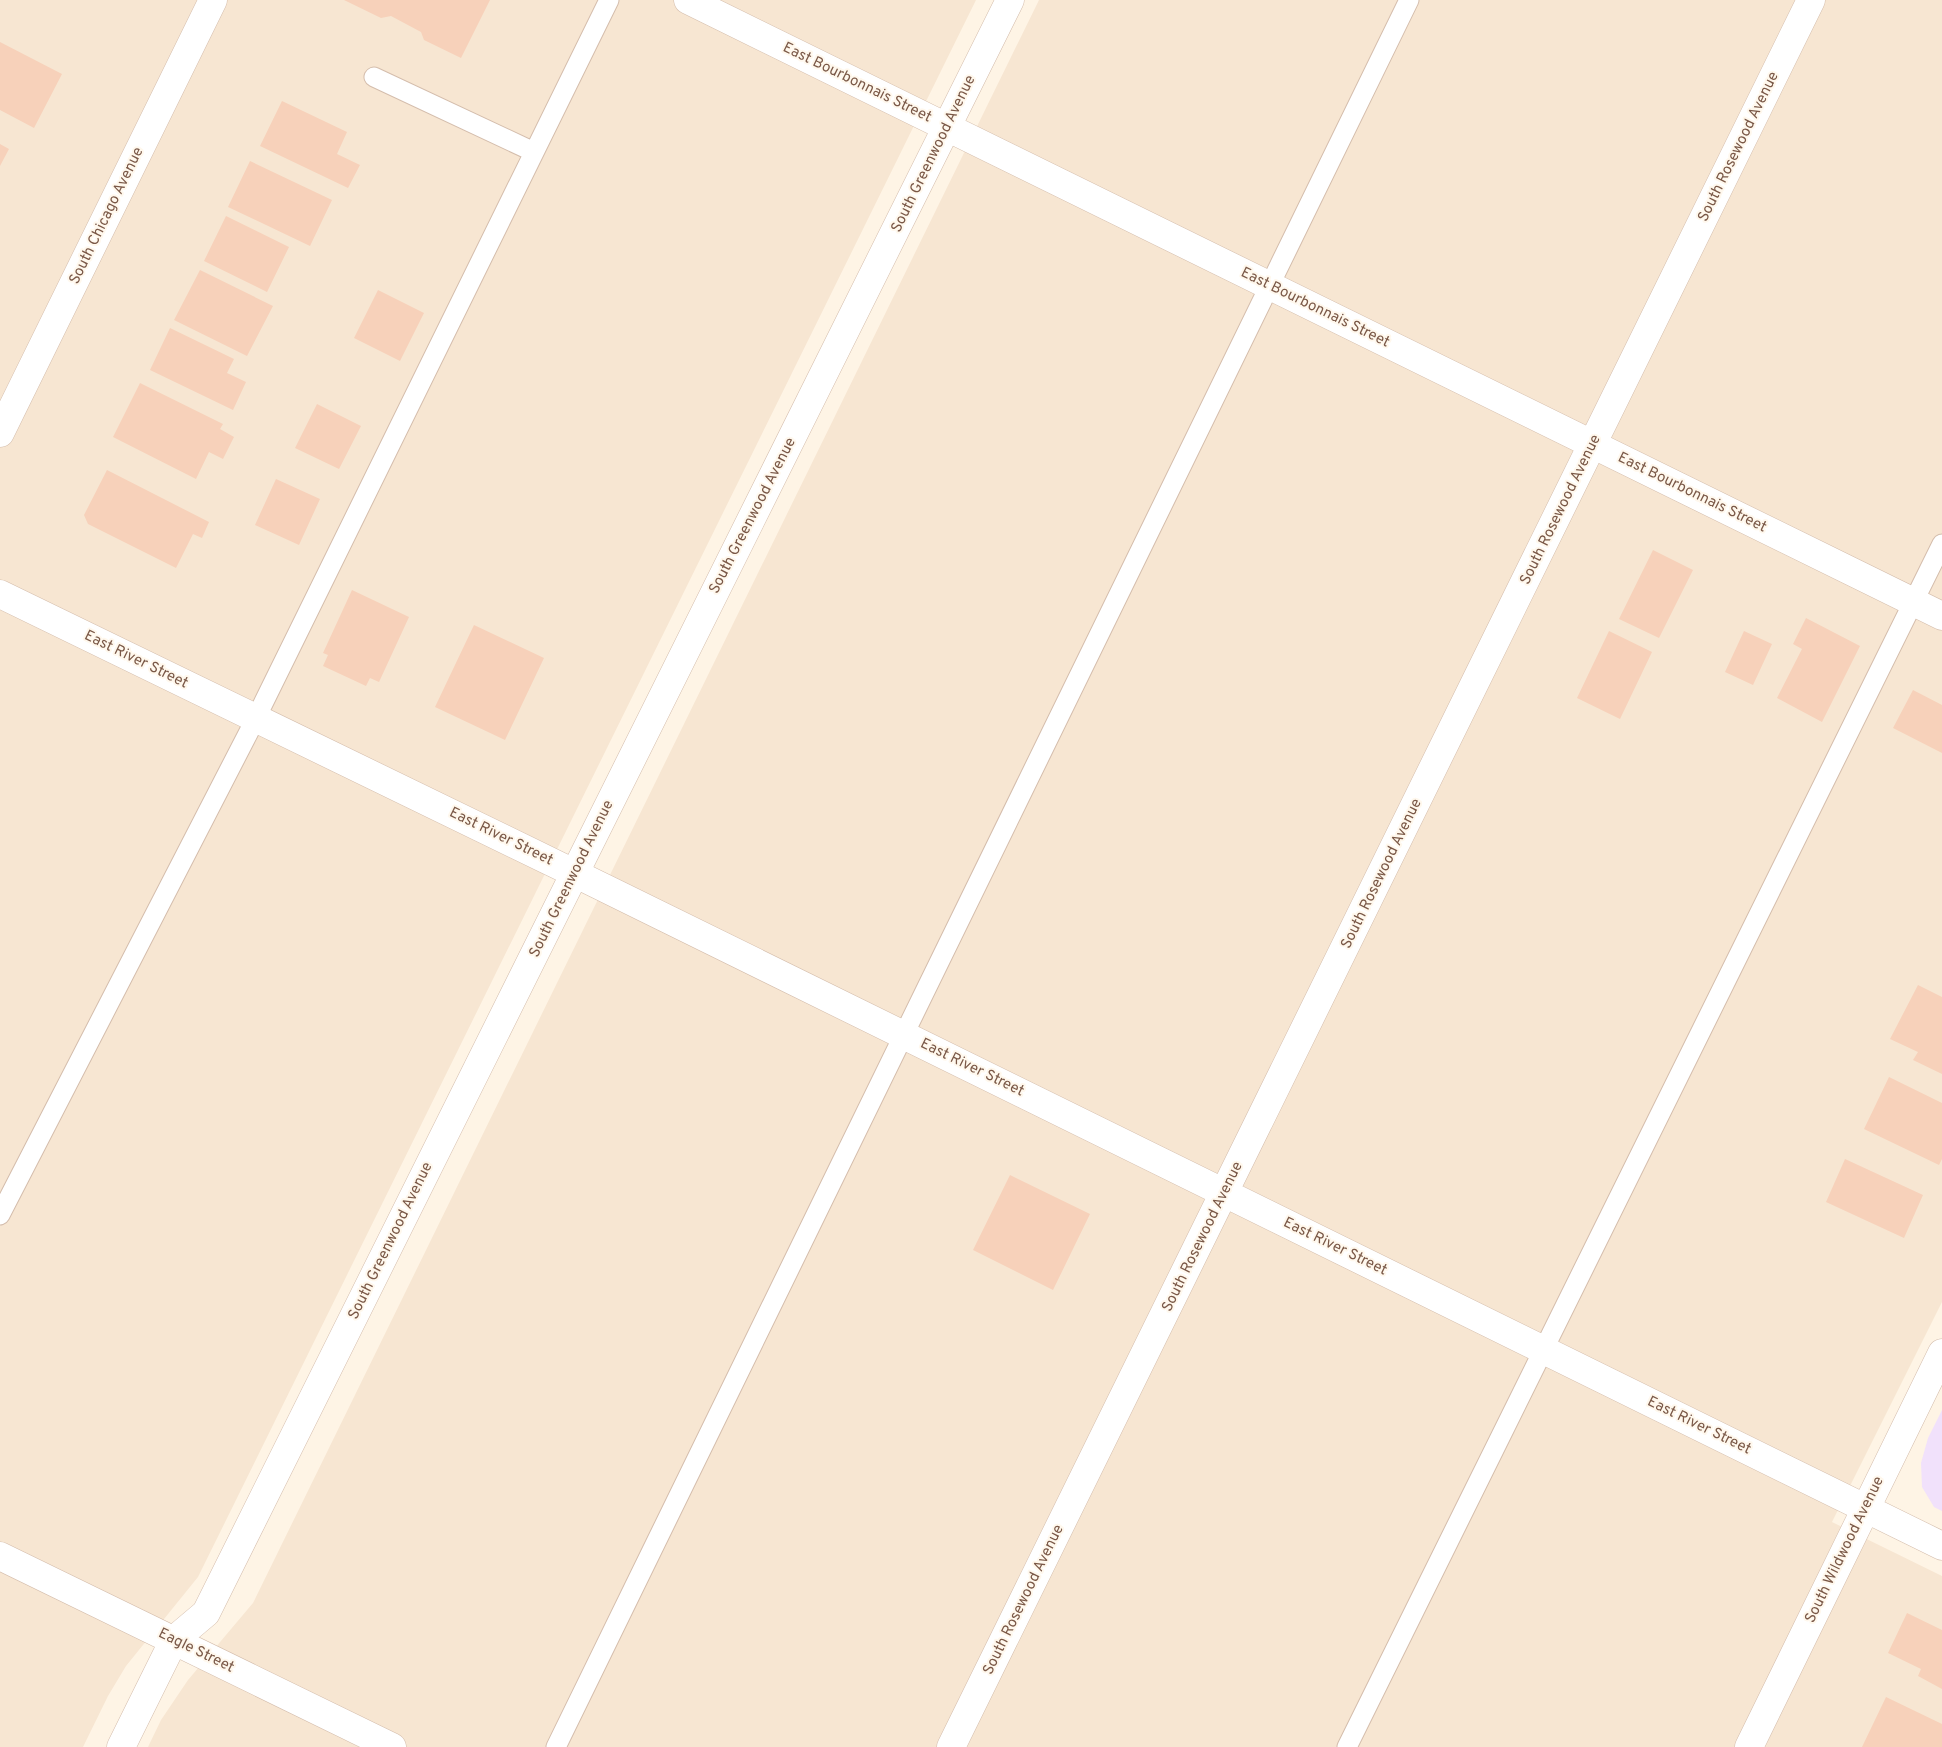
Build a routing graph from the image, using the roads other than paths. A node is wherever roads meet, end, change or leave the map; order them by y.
1 (213, 0) edge
2 (609, 0) edge
3 (688, 0) edge
4 (1010, 0) edge
5 (1408, 0) edge
6 (1811, 0) edge
7 (374, 77) dead end
8 (947, 127) junction
9 (534, 152) junction
10 (1269, 285) junction
11 (0, 432) edge
12 (1593, 444) junction
13 (1942, 544) edge
14 (0, 594) edge
15 (1914, 602) junction
16 (1942, 616) edge
17 (256, 718) junction
18 (574, 873) junction
19 (904, 1035) junction
20 (1225, 1193) junction
21 (0, 1216) edge
22 (1544, 1350) junction
23 (1942, 1353) edge
24 (1865, 1508) junction
25 (1942, 1546) edge
26 (0, 1556) edge
27 (174, 1640) junction
28 (121, 1747) edge
29 (392, 1747) edge
30 (556, 1747) edge
31 (951, 1747) edge
32 (1347, 1747) edge
33 (1749, 1747) edge

1 - 11 street, South Chicago Avenue
2 - 9 lane
3 - 8 street, East Bourbonnais Street
4 - 8 street, South Greenwood Avenue
5 - 10 lane
6 - 12 street, South Rosewood Avenue
7 - 9 lane
8 - 10 street, East Bourbonnais Street
8 - 18 street, South Greenwood Avenue
9 - 17 lane
10 - 12 street, East Bourbonnais Street
10 - 19 lane
12 - 15 street, East Bourbonnais Street
12 - 20 street, South Rosewood Avenue
13 - 15 lane
14 - 17 street, East River Street
15 - 16 street, East Bourbonnais Street
15 - 22 lane
17 - 18 street, East River Street
17 - 21 lane
18 - 19 street, East River Street
18 - 27 street, South Greenwood Avenue
19 - 20 street, East River Street
19 - 30 lane
20 - 22 street, East River Street
20 - 31 street, South Rosewood Avenue
22 - 24 street, East River Street
22 - 32 lane
23 - 24 street, South Wildwood Avenue
24 - 25 street, East River Street
24 - 33 street, South Wildwood Avenue
26 - 27 street, Eagle Street
27 - 28 street, South Greenwood Avenue
27 - 29 street, Eagle Street

